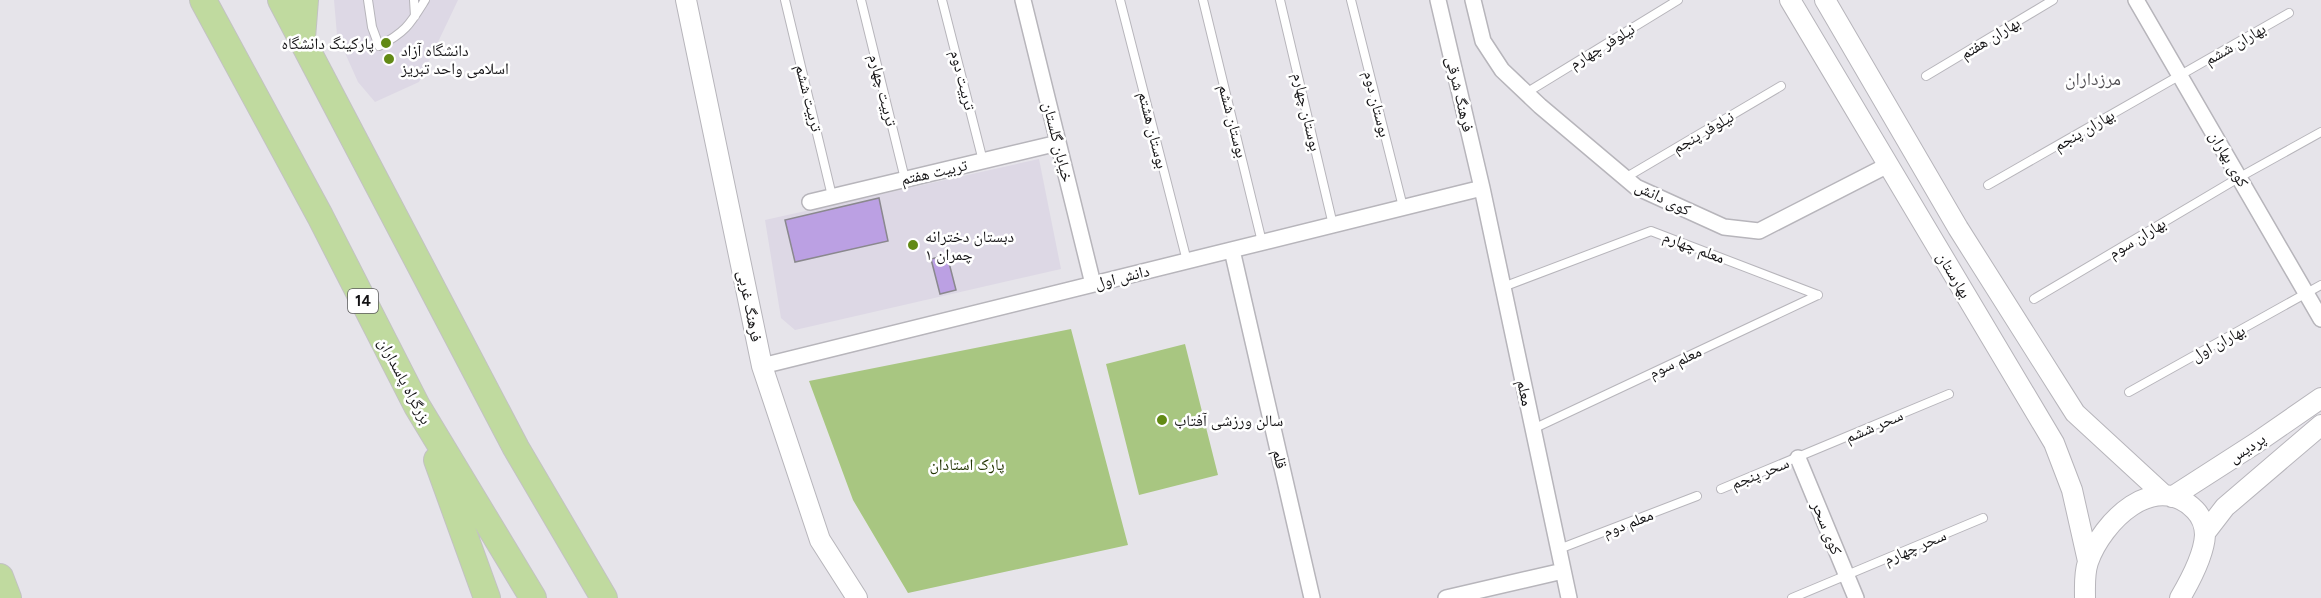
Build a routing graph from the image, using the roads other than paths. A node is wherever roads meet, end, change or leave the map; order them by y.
1 (203, 0) edge
2 (281, 0) edge
3 (304, 0) edge
4 (368, 0) edge
5 (414, 0) edge
6 (425, 0) edge
7 (686, 0) edge
8 (785, 0) edge
9 (861, 0) edge
10 (942, 0) edge
11 (1023, 0) edge
12 (1120, 0) edge
13 (1203, 0) edge
14 (1280, 0) edge
15 (1351, 0) edge
16 (1438, 0) edge
17 (1473, 0) edge
18 (1678, 0) edge
19 (1790, 0) edge
20 (1824, 0) edge
21 (2053, 0) edge
22 (2136, 0) edge
23 (2289, 13) dead end
24 (415, 16) junction
25 (302, 38) junction
26 (2180, 75) junction
27 (1926, 76) dead end
28 (1781, 86) dead end
29 (1526, 93) junction
30 (2321, 132) edge
31 (1058, 143) junction
32 (983, 161) junction
33 (1888, 165) junction
34 (2240, 177) junction
35 (1624, 178) junction
36 (905, 179) junction
37 (1988, 185) dead end
38 (1482, 188) junction
39 (832, 196) junction
40 (810, 202) dead end
41 (1403, 207) junction
42 (1333, 225) junction
43 (1262, 242) junction
44 (1232, 250) junction
45 (1186, 261) junction
46 (1093, 284) junction
47 (2321, 285) edge
48 (1503, 287) junction
49 (2306, 293) junction
50 (1818, 295) joint
51 (2034, 299) dead end
52 (2321, 319) edge
53 (762, 366) junction
54 (2129, 392) dead end
55 (1949, 394) dead end
56 (2321, 398) edge
57 (417, 406) junction
58 (2321, 425) edge
59 (1533, 429) junction
60 (1798, 458) junction
61 (1721, 489) dead end
62 (1697, 496) dead end
63 (2168, 496) junction
64 (1983, 518) dead end
65 (2205, 533) junction
66 (1558, 549) junction
67 (2088, 561) junction
68 (1563, 571) junction
69 (1846, 575) junction
70 (0, 578) edge
71 (2189, 589) edge
72 (8, 598) edge
73 (487, 598) edge
74 (533, 598) edge
75 (604, 598) edge
76 (857, 598) edge
77 (1312, 598) edge
78 (1446, 598) edge
79 (1569, 598) edge
80 (1792, 598) edge
81 (1856, 598) edge
82 (2085, 598) edge
83 (2180, 598) edge

1 - 57 highway, بزرگراه پاسداران / 14
2 - 25 highway
3 - 25 highway
4 - 24 lane
5 - 24 lane
6 - 24 lane
7 - 53 street, فرهنگ غربی
8 - 39 lane, تربیت ششم
9 - 36 lane, تربیت چهارم
10 - 32 lane, تربیت دوم
11 - 31 street, خیابان گلستان
12 - 45 lane, بوستان هشتم
13 - 43 lane, بوستان ششم
14 - 42 lane, بوستان چهارم
15 - 41 lane, بوستان دوم
16 - 38 street, فرهنگ شرقی
17 - 29 street, کوی دانش
18 - 29 lane, نیلوفر چهارم
19 - 33 street, بهارستان
20 - 63 street, بهارستان
21 - 27 lane, بهاران هفتم
22 - 26 street, کوی بهاران
23 - 26 lane, بهاران ششم
25 - 75 highway
26 - 34 street, کوی بهاران
26 - 37 lane, بهاران پنجم
28 - 35 lane, نیلوفر پنجم
29 - 35 street, کوی دانش
30 - 34 lane, بهاران سوم
31 - 32 street, تربیت هفتم
31 - 46 street, خیابان گلستان
32 - 36 street, تربیت هفتم
33 - 35 street, کوی دانش
33 - 67 street, بهارستان
34 - 49 street, کوی بهاران
34 - 51 lane, بهاران سوم
36 - 39 street, تربیت هفتم
38 - 41 street, دانش اول
38 - 48 street, معلم
39 - 40 street, تربیت هفتم
41 - 42 street, دانش اول
42 - 43 street, دانش اول
43 - 44 street, دانش اول
44 - 45 street, دانش اول
44 - 77 street, قلم
45 - 46 street, دانش اول
46 - 53 street, دانش اول
47 - 49 lane, بهاران اول
48 - 50 lane, معلم چهارم
48 - 59 street, معلم
49 - 52 street, کوی بهاران
49 - 54 lane, بهاران اول
50 - 59 lane, معلم سوم
53 - 76 street, فرهنگ غربی
55 - 60 lane, سحر ششم
56 - 63 street, پردیس
57 - 73 highway
57 - 74 highway, بزرگراه پاسداران / 14
58 - 65 street, پردیس
59 - 66 street, معلم
60 - 61 lane, سحر پنجم
60 - 69 street, کوی سحر
62 - 66 lane, معلم دوم
63 - 65 street, بهارستان
63 - 67 street, پردیس
64 - 69 lane, سحر چهارم
65 - 71 street, پردیس
66 - 68 street, معلم
67 - 82 street
68 - 78 street
68 - 79 street, معلم
69 - 80 lane, سحر چهارم
69 - 81 street, کوی سحر
70 - 72 highway
71 - 83 street, پردیس

